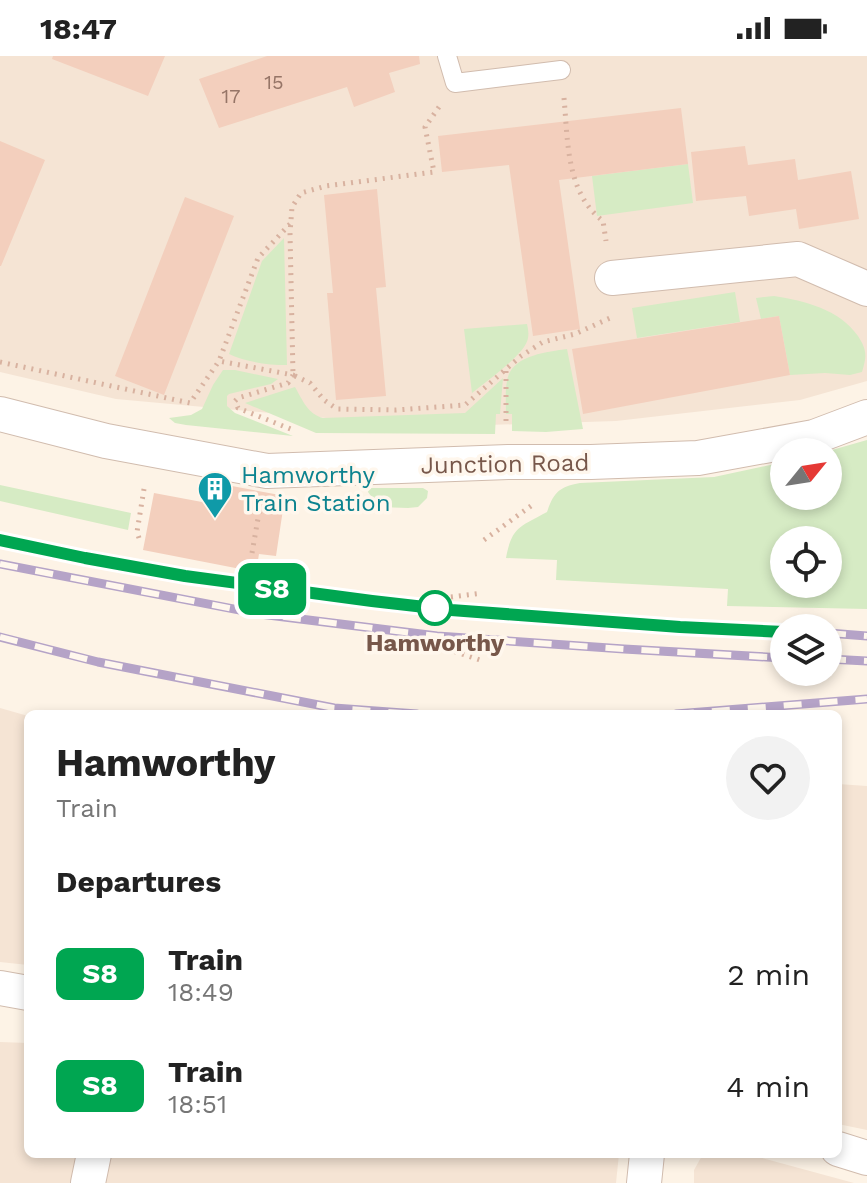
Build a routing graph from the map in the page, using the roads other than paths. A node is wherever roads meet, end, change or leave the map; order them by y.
1 (447, 56) edge
2 (561, 70) road end
3 (612, 278) road end
4 (867, 289) edge
5 (0, 414) edge
6 (867, 417) edge
7 (0, 988) edge
8 (24, 992) edge
9 (842, 1150) edge
10 (93, 1158) edge
11 (647, 1158) edge
12 (867, 1158) edge
13 (88, 1183) edge
14 (644, 1183) edge

1 - 2 lane
3 - 4 street
5 - 6 street, Junction Road
7 - 8 street
9 - 12 street
10 - 13 street
11 - 14 street

